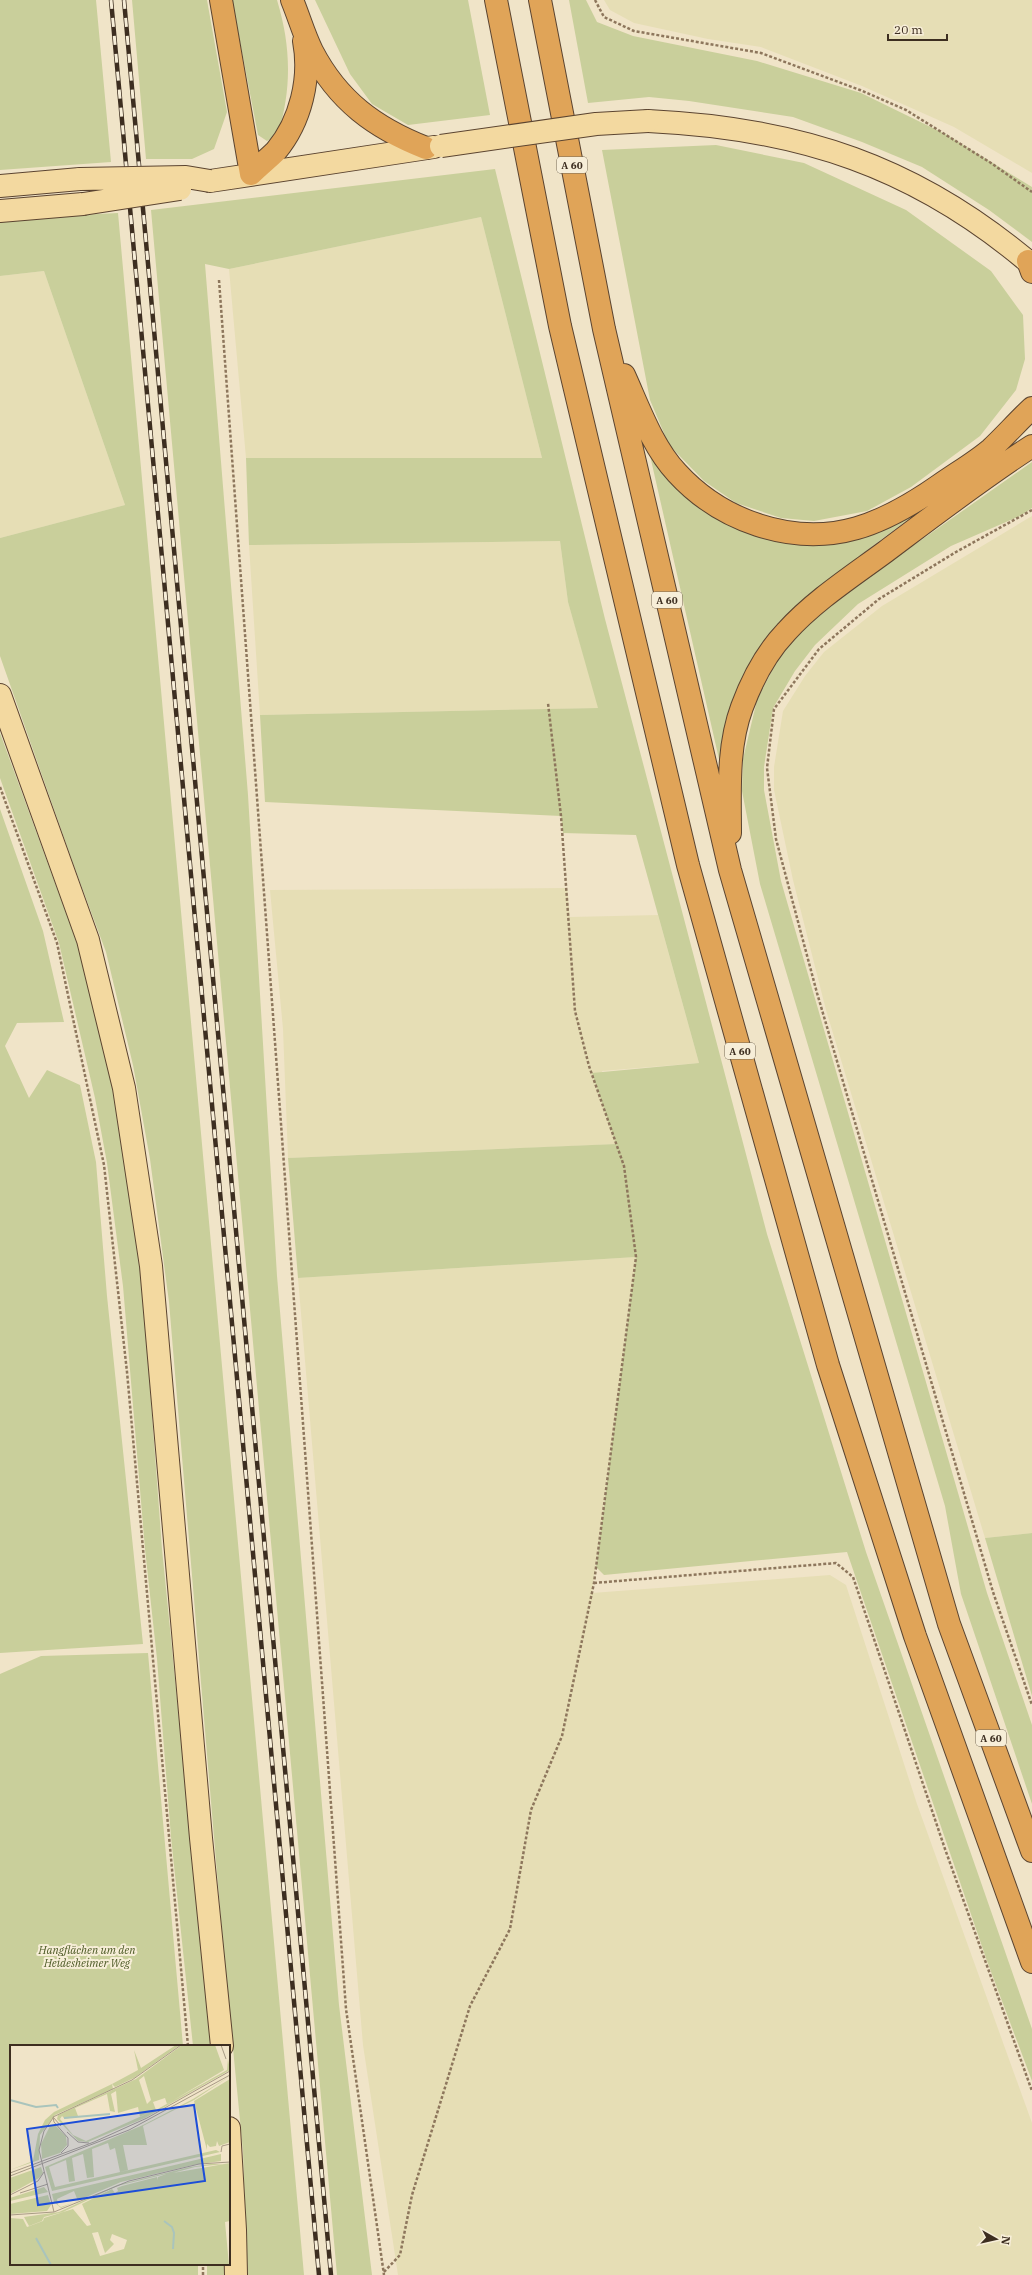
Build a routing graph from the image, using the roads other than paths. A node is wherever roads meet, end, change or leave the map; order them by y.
1 (221, 0) edge
2 (292, 0) edge
3 (496, 0) edge
4 (540, 0) edge
5 (301, 22) junction
6 (434, 147) junction
7 (251, 174) junction
8 (210, 181) junction
9 (0, 186) edge
10 (0, 211) edge
11 (1031, 266) edge
12 (604, 330) junction
13 (1032, 408) edge
14 (1032, 446) edge
15 (0, 695) edge
16 (730, 870) junction
17 (1032, 1851) edge
18 (1032, 1962) edge
19 (222, 2045) edge
20 (230, 2145) edge
21 (236, 2275) edge

1 - 7 highway
2 - 5 highway
3 - 18 highway, A 60
4 - 12 highway, A 60
5 - 6 highway
5 - 7 highway
6 - 7 main road
6 - 11 main road, bridge
7 - 8 main road
8 - 9 main road, bridge
8 - 10 main road, bridge
12 - 13 highway
12 - 16 highway, A 60
14 - 16 highway
15 - 19 main road
16 - 17 highway, A 60
20 - 21 main road

